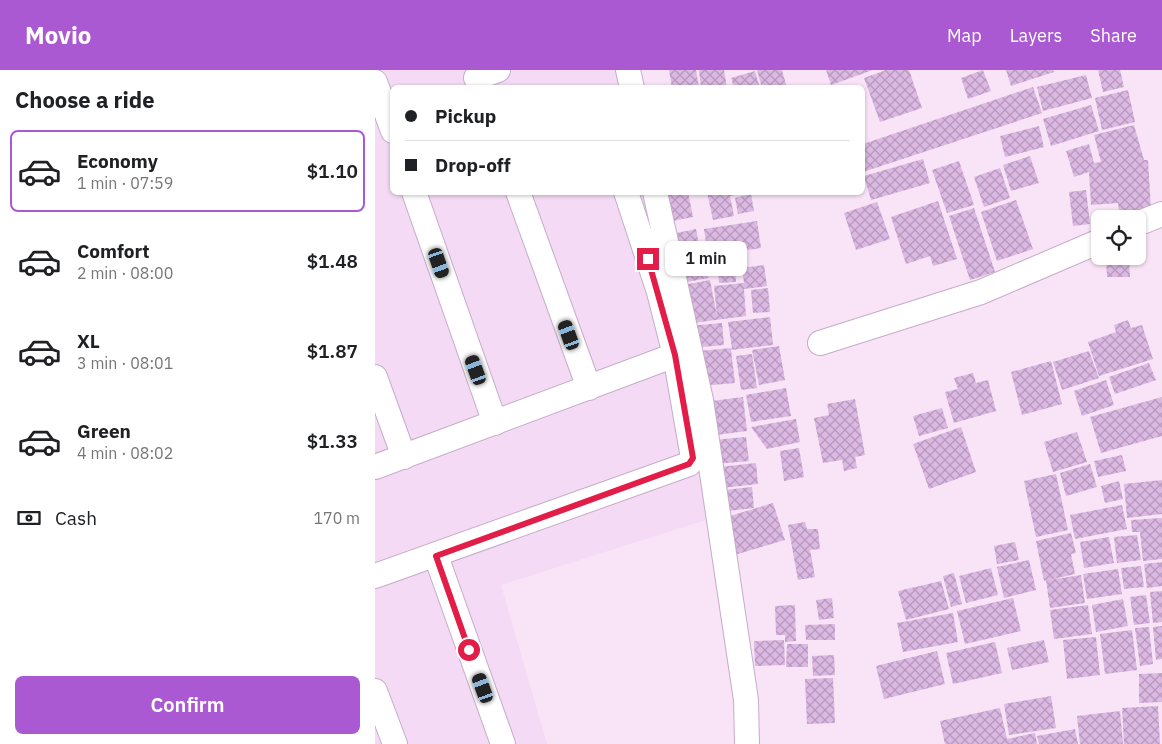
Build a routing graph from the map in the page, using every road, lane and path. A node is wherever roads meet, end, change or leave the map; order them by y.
1 (498, 70) edge
2 (628, 70) edge
3 (476, 78) edge
4 (375, 82) edge
5 (631, 85) edge
6 (390, 123) edge
7 (415, 195) edge
8 (519, 195) edge
9 (627, 195) edge
10 (656, 195) edge
11 (1162, 214) edge
12 (1146, 220) edge
13 (1091, 244) edge
14 (820, 343) dead end
15 (675, 355) junction
16 (375, 377) edge
17 (589, 388) junction
18 (495, 423) junction
19 (403, 457) junction
20 (375, 468) edge
21 (436, 556) junction
22 (375, 576) edge
23 (375, 691) edge
24 (395, 744) edge
25 (503, 744) edge
26 (747, 744) edge

1 - 3 street
2 - 5 street
4 - 6 street
7 - 18 street
8 - 17 street
9 - 15 street
10 - 26 street
11 - 12 street
13 - 14 street
15 - 17 street
15 - 21 street
16 - 19 street
17 - 18 street
18 - 19 street
19 - 20 street
21 - 22 street
21 - 25 street
23 - 24 street

